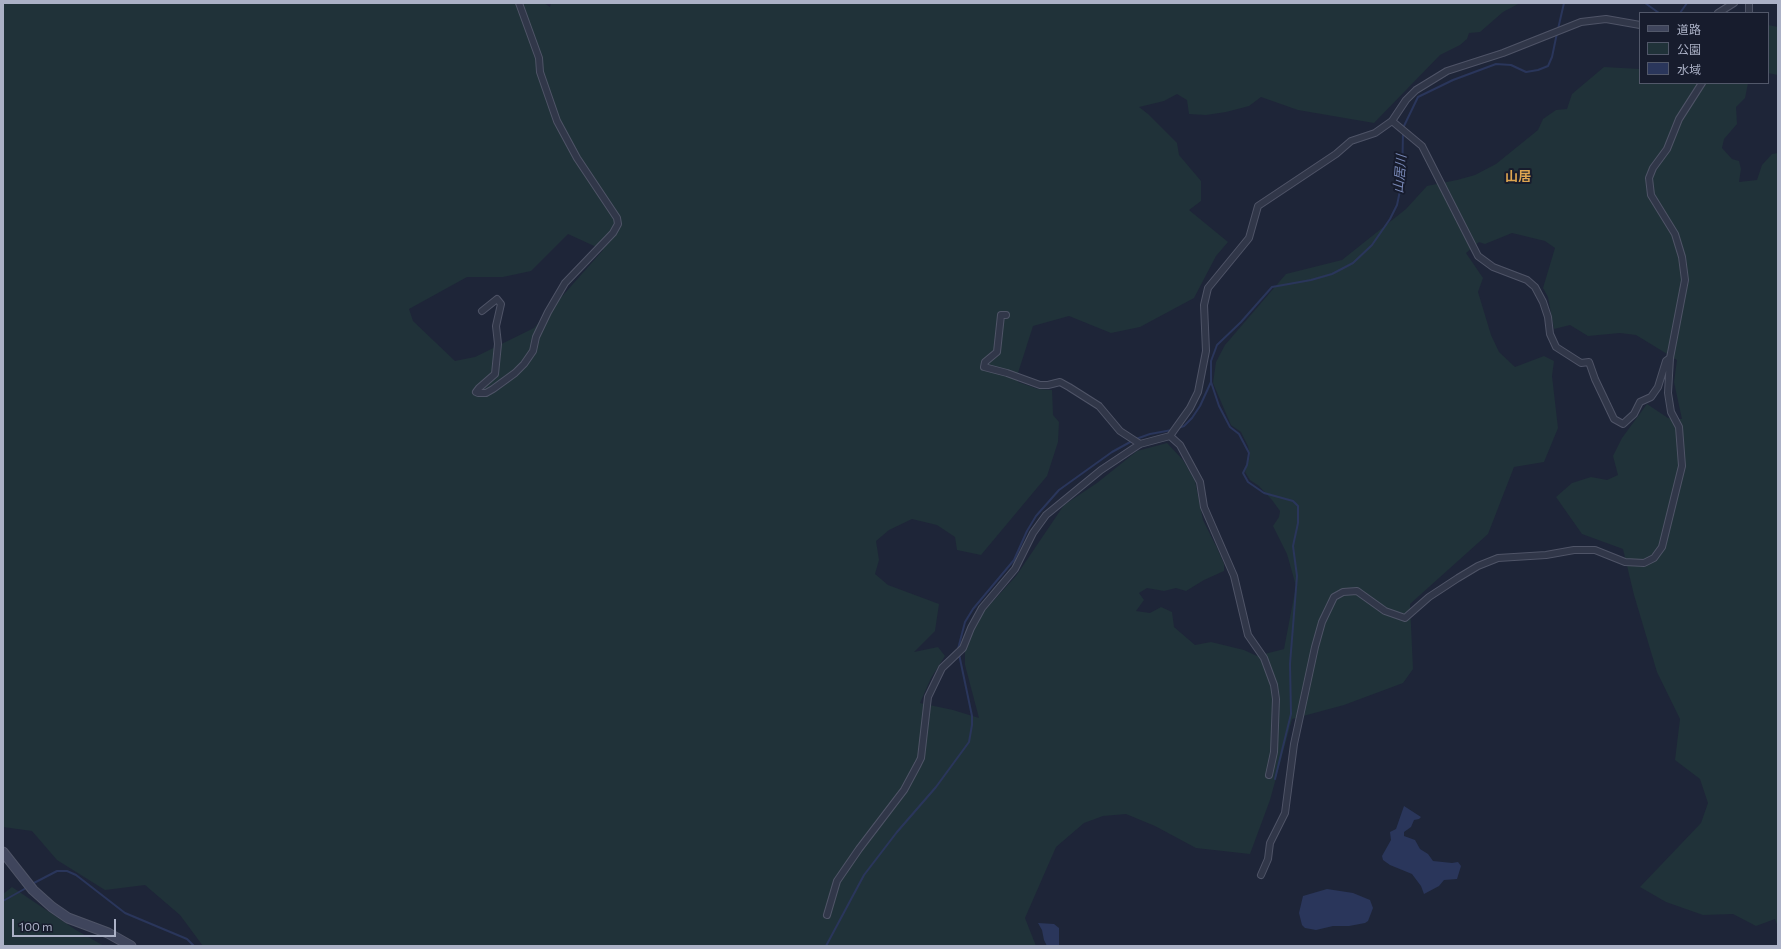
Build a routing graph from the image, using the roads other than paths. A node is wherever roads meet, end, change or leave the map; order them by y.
1 (519, 3) edge
2 (1734, 3) edge
3 (1720, 12) edge
4 (1639, 24) edge
5 (1701, 84) edge
6 (1392, 121) junction
7 (482, 311) dead end
8 (1006, 315) dead end
9 (1670, 358) junction
10 (1170, 436) junction
11 (1140, 444) junction
12 (1269, 775) dead end
13 (3, 852) edge
14 (1261, 875) dead end
15 (827, 915) dead end
16 (130, 946) edge

1 - 7 street
2 - 3 street
4 - 6 street
5 - 9 street
6 - 9 street
6 - 10 street
8 - 11 street
9 - 14 street
10 - 11 street
10 - 12 street
11 - 15 street
13 - 16 main road

